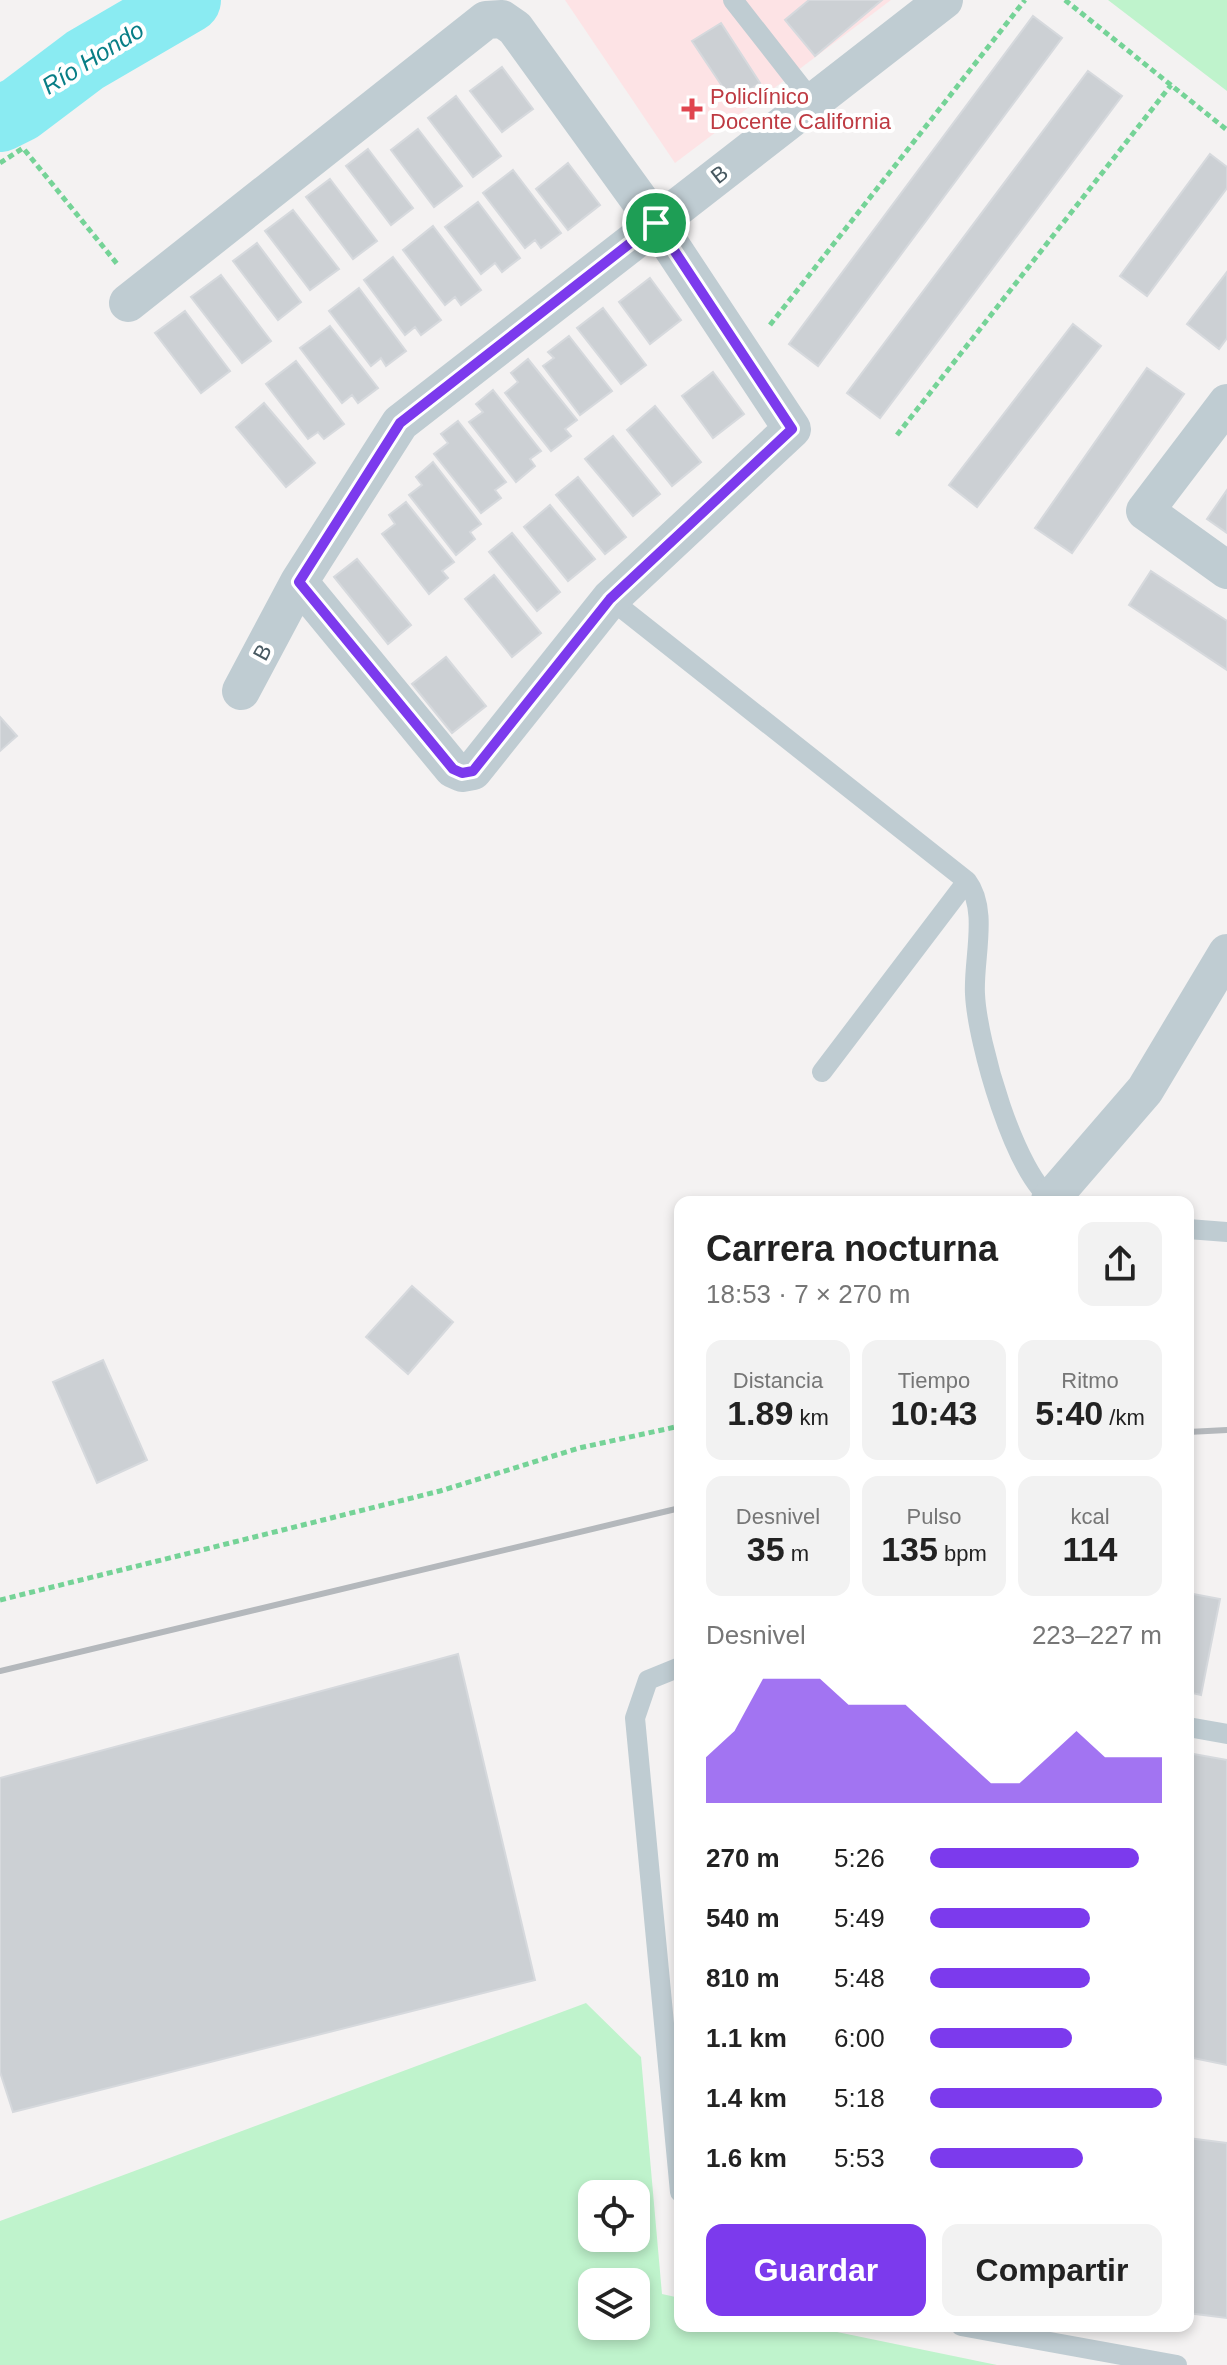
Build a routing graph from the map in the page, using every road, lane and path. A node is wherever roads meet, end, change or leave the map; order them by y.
1 (733, 0) edge
2 (944, 0) edge
3 (1025, 0) edge
4 (1065, 0) edge
5 (1171, 85) junction
6 (812, 101) junction
7 (1227, 130) edge
8 (0, 163) edge
9 (656, 223) junction
10 (134, 298) joint
11 (770, 325) dead end
12 (1227, 403) edge
13 (897, 435) dead end
14 (1227, 570) edge
15 (299, 582) junction
16 (610, 599) junction
17 (241, 691) dead end
18 (967, 881) junction
19 (1227, 953) edge
20 (822, 1072) dead end
21 (1049, 1196) edge
22 (1057, 1196) edge
23 (1194, 1229) edge
24 (1227, 1232) edge
25 (674, 1427) edge
26 (0, 1600) edge
27 (674, 1669) edge
28 (1194, 1728) edge
29 (1227, 1734) edge
30 (674, 2129) edge
31 (994, 2332) edge
32 (1177, 2365) edge

1 - 6 lane
2 - 6 street, B
3 - 11 path
4 - 5 path
5 - 7 path
5 - 13 path
6 - 9 street, B
8 - 10 path
9 - 10 street
9 - 15 street, B
9 - 16 street
12 - 14 street
15 - 16 street
15 - 17 street, B
16 - 18 lane
18 - 20 lane
18 - 21 lane
19 - 22 street
23 - 24 lane
25 - 26 path
27 - 30 lane
28 - 29 lane
31 - 32 lane

